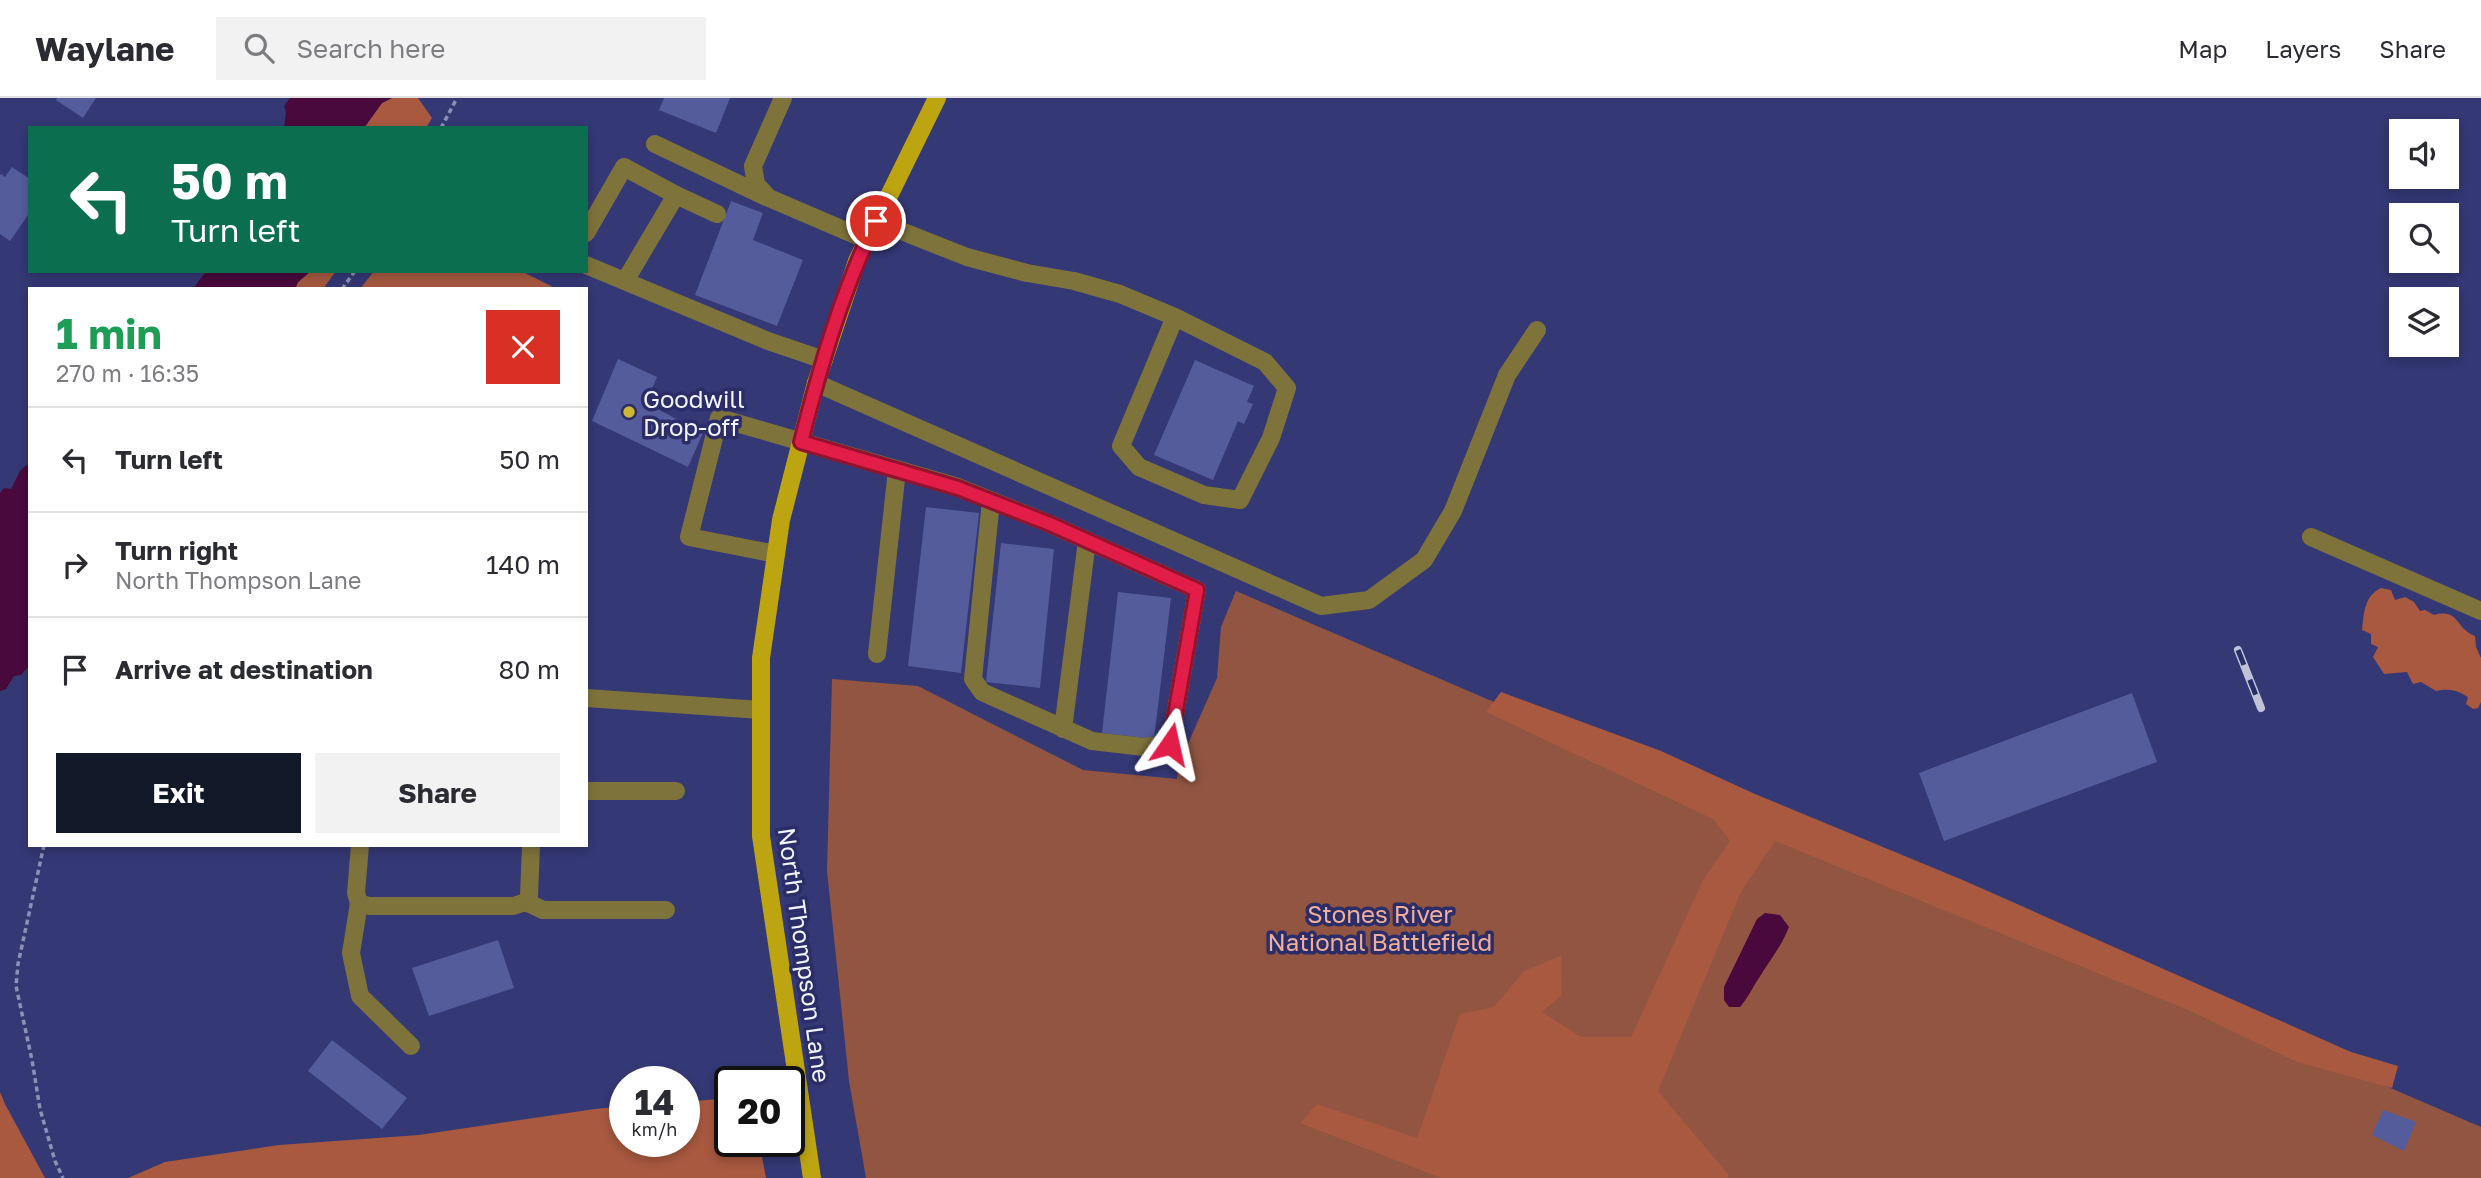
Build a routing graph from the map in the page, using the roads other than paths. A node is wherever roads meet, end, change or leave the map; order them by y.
1 (783, 98) edge
2 (937, 98) edge
3 (655, 144) dead end
4 (676, 195) junction
5 (769, 198) junction
6 (717, 214) dead end
7 (876, 221) junction
8 (588, 230) edge
9 (867, 240) junction
10 (588, 266) edge
11 (625, 281) junction
12 (1175, 317) junction
13 (1537, 330) dead end
14 (824, 360) junction
15 (816, 383) junction
16 (801, 442) junction
17 (897, 470) junction
18 (991, 501) junction
19 (2311, 537) dead end
20 (1087, 541) junction
21 (776, 554) junction
22 (2481, 611) edge
23 (877, 654) dead end
24 (588, 698) edge
25 (761, 710) junction
26 (1063, 729) junction
27 (588, 791) edge
28 (676, 791) dead end
29 (360, 847) edge
30 (531, 847) edge
31 (359, 902) junction
32 (526, 902) junction
33 (666, 910) dead end
34 (411, 1046) dead end
35 (811, 1178) edge

1 - 5 lane
2 - 7 main road, North Thompson Lane
3 - 5 lane
4 - 6 lane
4 - 8 lane
4 - 11 lane
5 - 9 lane
7 - 9 main road, North Thompson Lane
7 - 12 lane
9 - 14 main road, North Thompson Lane
10 - 11 lane
11 - 14 lane
12 - 12 lane
13 - 15 lane
14 - 15 main road, North Thompson Lane
15 - 16 main road, North Thompson Lane
16 - 17 lane
16 - 21 main road, North Thompson Lane
16 - 21 lane
17 - 18 lane
17 - 23 lane
18 - 20 lane
18 - 26 lane
19 - 22 lane
20 - 26 lane
20 - 26 lane
21 - 25 main road, North Thompson Lane
24 - 25 lane
25 - 35 main road, North Thompson Lane
27 - 28 lane
29 - 31 lane
30 - 32 lane
31 - 32 lane
31 - 34 lane
32 - 33 lane

